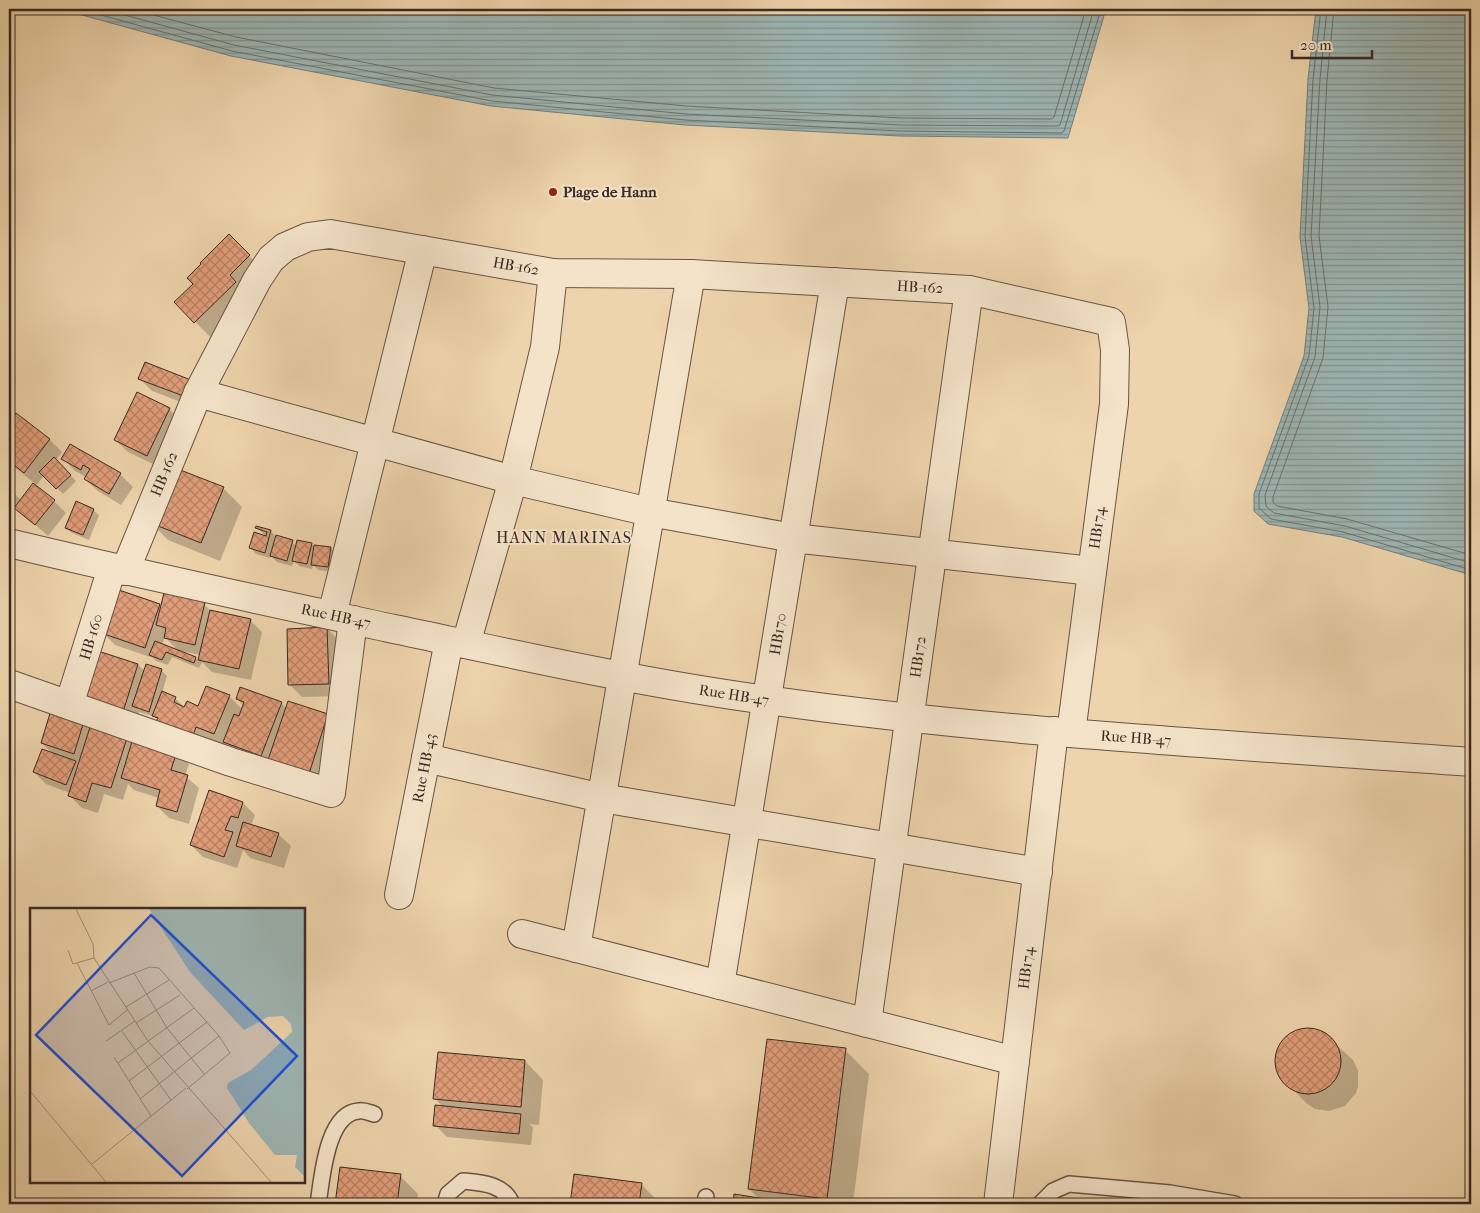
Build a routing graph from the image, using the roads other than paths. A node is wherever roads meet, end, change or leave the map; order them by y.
1 (423, 250) junction
2 (553, 273) junction
3 (691, 274) junction
4 (835, 282) junction
5 (969, 290) junction
6 (1111, 322) joint
7 (198, 394) junction
8 (374, 442) junction
9 (513, 480) junction
10 (650, 512) junction
11 (793, 538) junction
12 (9, 543) edge
13 (932, 553) junction
14 (118, 570) junction
15 (1092, 571) junction
16 (342, 618) junction
17 (457, 642) junction
18 (623, 677) junction
19 (9, 684) edge
20 (767, 700) junction
21 (69, 705) junction
22 (909, 718) junction
23 (1062, 732) junction
24 (426, 758) junction
25 (1471, 762) edge
26 (602, 798) junction
27 (747, 822) junction
28 (892, 847) junction
29 (1038, 872) junction
30 (399, 895) dead end
31 (522, 934) dead end
32 (576, 948) junction
33 (720, 985) junction
34 (867, 1023) junction
35 (1015, 1061) junction
36 (374, 1114) dead end
37 (318, 1204) edge
38 (445, 1204) edge
39 (512, 1204) edge
40 (998, 1204) edge
41 (1040, 1204) edge
42 (1234, 1204) edge

1 - 2 street, HB-162
1 - 7 street, HB-162
1 - 8 street
2 - 3 street, HB-162
2 - 9 street, Rue HB-43
3 - 4 street, HB-162
3 - 10 street
4 - 5 street, HB-162
4 - 11 street, HB170
5 - 6 street, HB-162
5 - 13 street, HB172
6 - 15 street, HB174
7 - 8 street
7 - 14 street, HB-162
8 - 9 street
8 - 16 street
9 - 10 street
9 - 17 street, Rue HB-43
10 - 11 street
10 - 18 street
11 - 13 street
11 - 20 street, HB170
12 - 14 street, Rue HB-47
13 - 15 street
13 - 22 street, HB172
14 - 16 street, Rue HB-47
14 - 21 street, HB-160
15 - 23 street, HB174
16 - 17 street, Rue HB-47
16 - 21 street
17 - 18 street, Rue HB-47
17 - 24 street, Rue HB-43
18 - 20 street, Rue HB-47
18 - 26 street
19 - 21 street
20 - 22 street, Rue HB-47
20 - 27 street, HB170
22 - 23 street, Rue HB-47
22 - 28 street, HB172
23 - 25 street, Rue HB-47
23 - 29 street, HB174
24 - 26 street
24 - 30 street, Rue HB-43
26 - 27 street
26 - 32 street
27 - 28 street
27 - 33 street, HB170
28 - 29 street
28 - 34 street, HB172
29 - 35 street, HB174
31 - 32 street
32 - 33 street
33 - 34 street
34 - 35 street
35 - 40 street, HB174
36 - 37 lane
38 - 39 lane
41 - 42 lane

